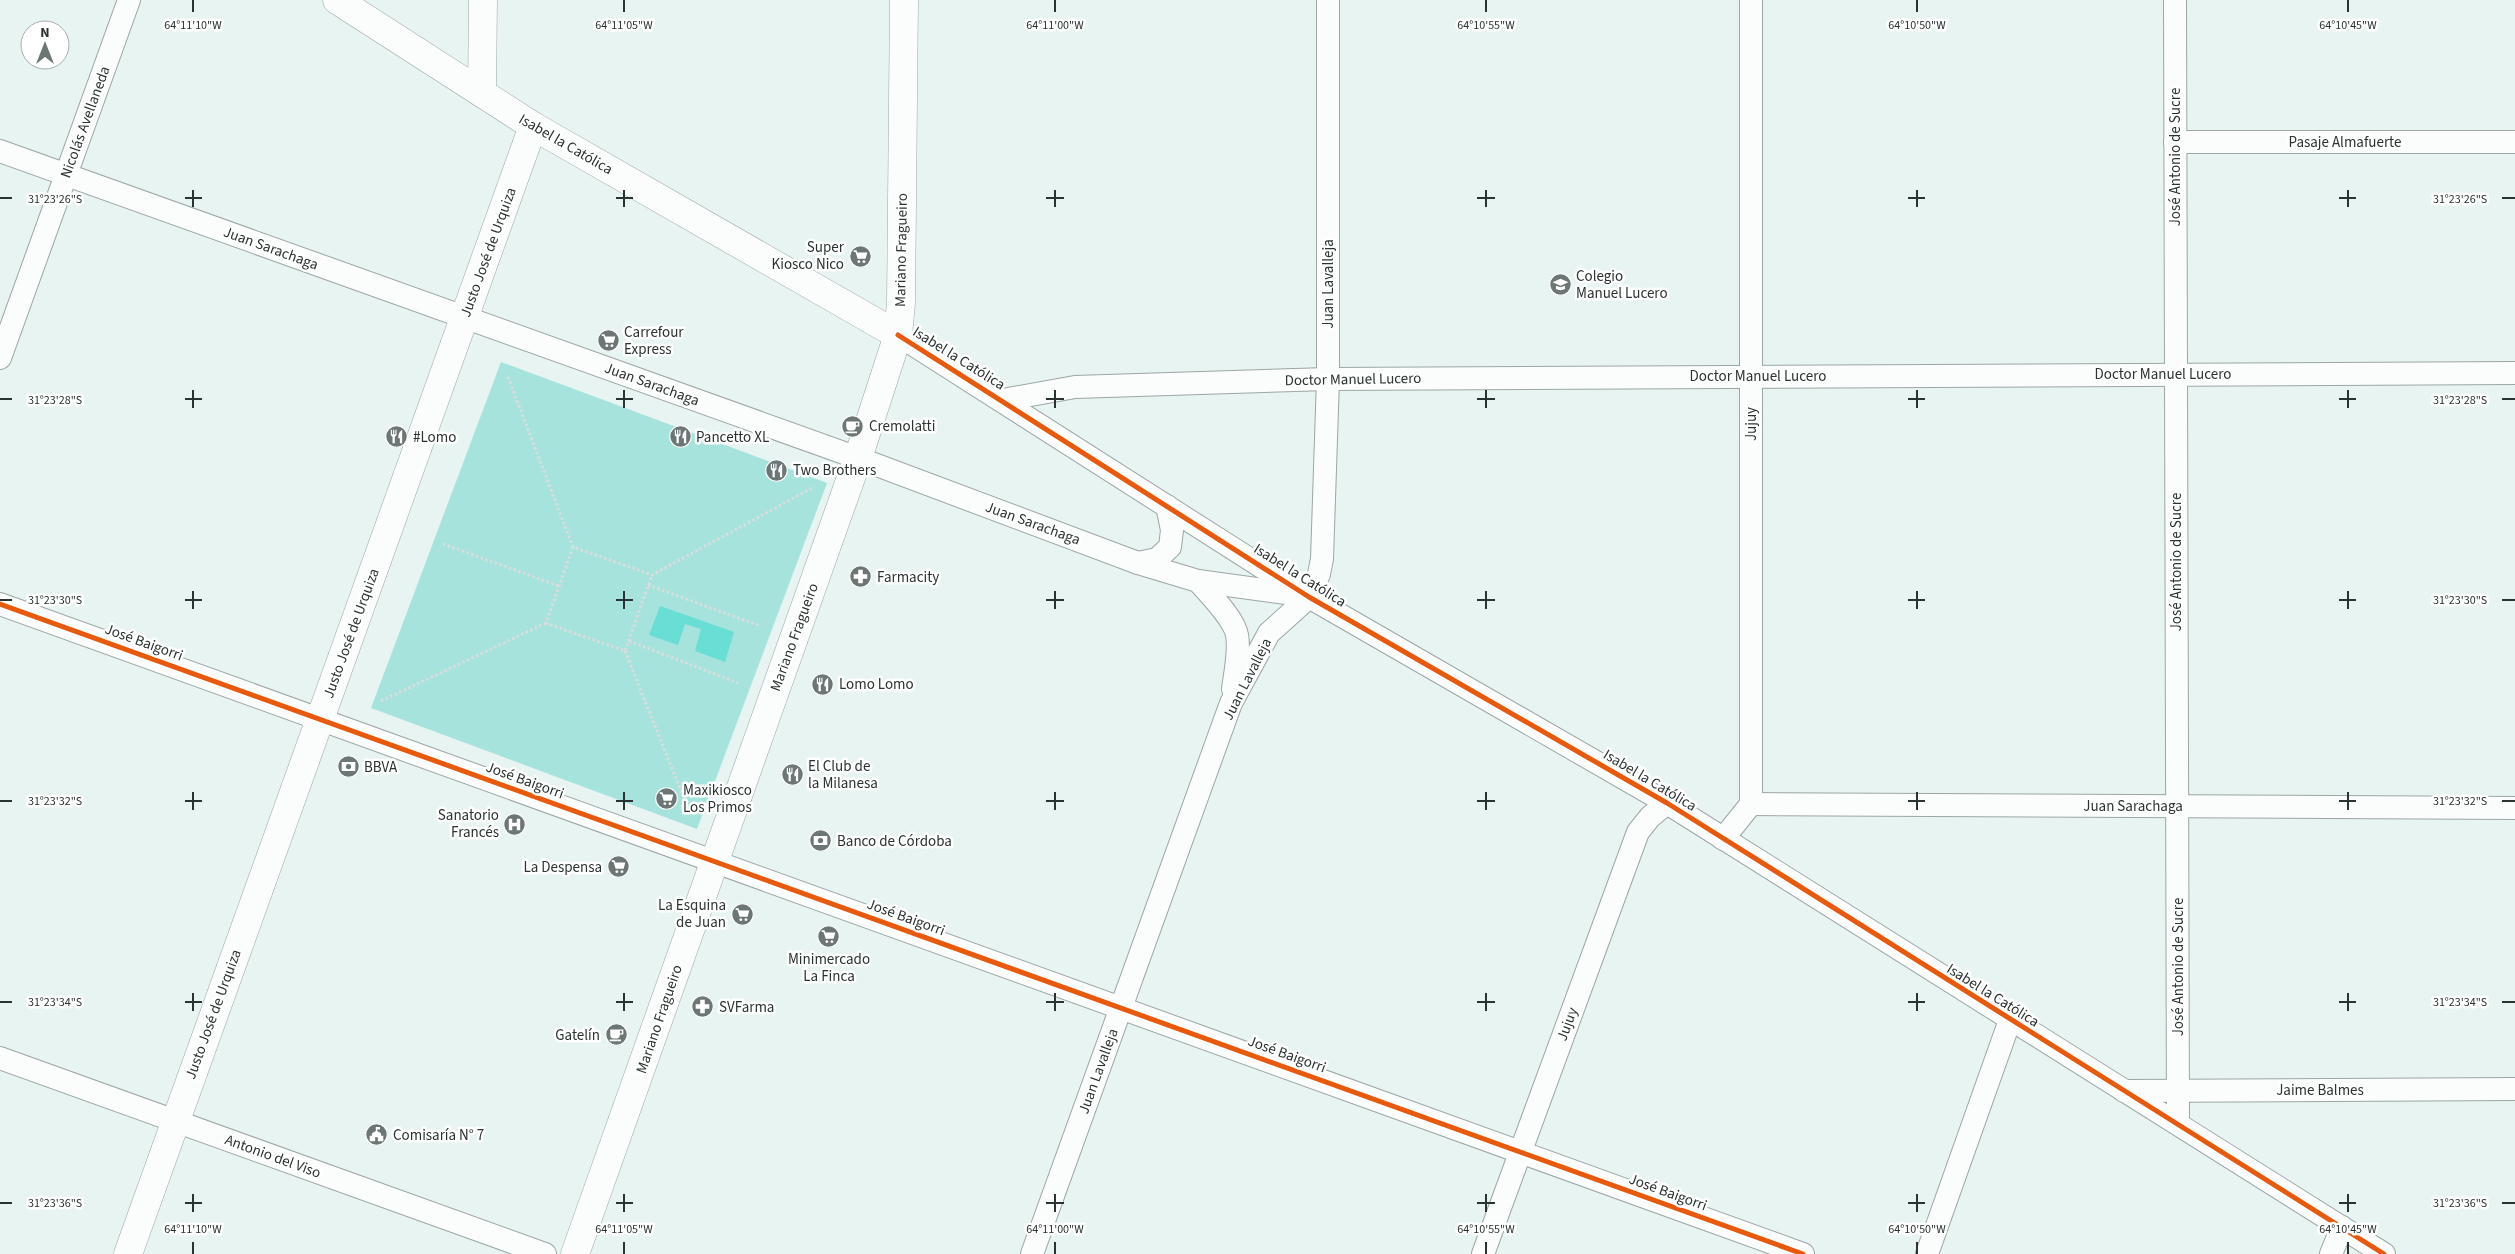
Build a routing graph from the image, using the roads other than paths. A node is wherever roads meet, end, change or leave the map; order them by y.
1 (129, 0) edge
2 (336, 0) edge
3 (483, 0) edge
4 (904, 0) edge
5 (1328, 0) edge
6 (1751, 0) edge
7 (2175, 0) edge
8 (482, 93) junction
9 (533, 126) junction
10 (2175, 142) junction
11 (2515, 142) edge
12 (0, 151) edge
13 (65, 175) junction
14 (464, 318) junction
15 (898, 335) junction
16 (0, 358) edge
17 (2515, 373) edge
18 (2176, 374) junction
19 (1751, 376) junction
20 (1328, 379) junction
21 (1003, 400) junction
22 (858, 458) junction
23 (1166, 506) junction
24 (1138, 563) junction
25 (1198, 581) junction
26 (1309, 597) junction
27 (0, 604) edge
28 (1231, 702) junction
29 (320, 719) junction
30 (1667, 804) junction
31 (1751, 804) junction
32 (2177, 806) junction
33 (2515, 808) edge
34 (1723, 839) junction
35 (715, 862) junction
36 (1120, 1008) junction
37 (2010, 1020) junction
38 (0, 1058) edge
39 (2515, 1089) edge
40 (2124, 1090) junction
41 (2178, 1090) junction
42 (175, 1121) junction
43 (2178, 1124) junction
44 (1520, 1152) junction
45 (2342, 1226) junction
46 (128, 1254) edge
47 (545, 1254) edge
48 (575, 1254) edge
49 (1032, 1254) edge
50 (1483, 1254) edge
51 (1803, 1254) edge
52 (1927, 1254) edge
53 (2331, 1254) edge
54 (2384, 1254) edge

1 - 13 street, Nicolás Avellaneda
2 - 8 main road, Isabel la Católica
3 - 8 main road
4 - 15 main road, Mariano Fragueiro
5 - 20 street, Juan Lavalleja
6 - 19 street, Jujuy
7 - 10 street, José Antonio de Sucre
8 - 9 main road, Isabel la Católica
9 - 14 main road, Justo José de Urquiza
9 - 15 main road, Isabel la Católica
10 - 11 street, Pasaje Almafuerte
10 - 18 street, José Antonio de Sucre
12 - 13 street, Juan Sarachaga
13 - 14 street, Juan Sarachaga
13 - 16 street, Nicolás Avellaneda
14 - 22 street, Juan Sarachaga
14 - 29 main road, Justo José de Urquiza
15 - 21 street, Isabel la Católica
15 - 22 main road, Mariano Fragueiro
17 - 18 street, Doctor Manuel Lucero
18 - 19 street, Doctor Manuel Lucero
18 - 32 street, José Antonio de Sucre
19 - 20 street, Doctor Manuel Lucero
19 - 31 street, Jujuy
20 - 21 street, Doctor Manuel Lucero
20 - 26 street, Juan Lavalleja
21 - 23 street, Isabel la Católica
22 - 24 street, Juan Sarachaga
22 - 35 main road, Mariano Fragueiro
23 - 24 street
23 - 26 street, Isabel la Católica
24 - 25 street, Juan Sarachaga
25 - 26 street, Juan Sarachaga
25 - 28 street
26 - 28 street, Juan Lavalleja
26 - 30 street, Isabel la Católica
27 - 29 street, José Baigorri
28 - 36 street, Juan Lavalleja
29 - 35 street, José Baigorri
29 - 42 main road, Justo José de Urquiza
30 - 34 street, Isabel la Católica
30 - 44 street, Jujuy
31 - 32 street, Juan Sarachaga
31 - 34 street
32 - 33 street, Juan Sarachaga
32 - 41 street, José Antonio de Sucre
34 - 37 street, Isabel la Católica
35 - 36 street, José Baigorri
35 - 48 main road, Mariano Fragueiro
36 - 44 street, José Baigorri
36 - 49 street, Juan Lavalleja
37 - 40 street, Isabel la Católica
37 - 52 street
38 - 42 street, Antonio del Viso
39 - 41 street, Jaime Balmes
40 - 41 street, Jaime Balmes
40 - 43 street, Isabel la Católica
41 - 43 street, José Antonio de Sucre
42 - 46 main road, Justo José de Urquiza
42 - 47 street, Antonio del Viso
43 - 45 street, Isabel la Católica
44 - 50 street, Jujuy
44 - 51 street, José Baigorri
45 - 53 street
45 - 54 street, Isabel la Católica

